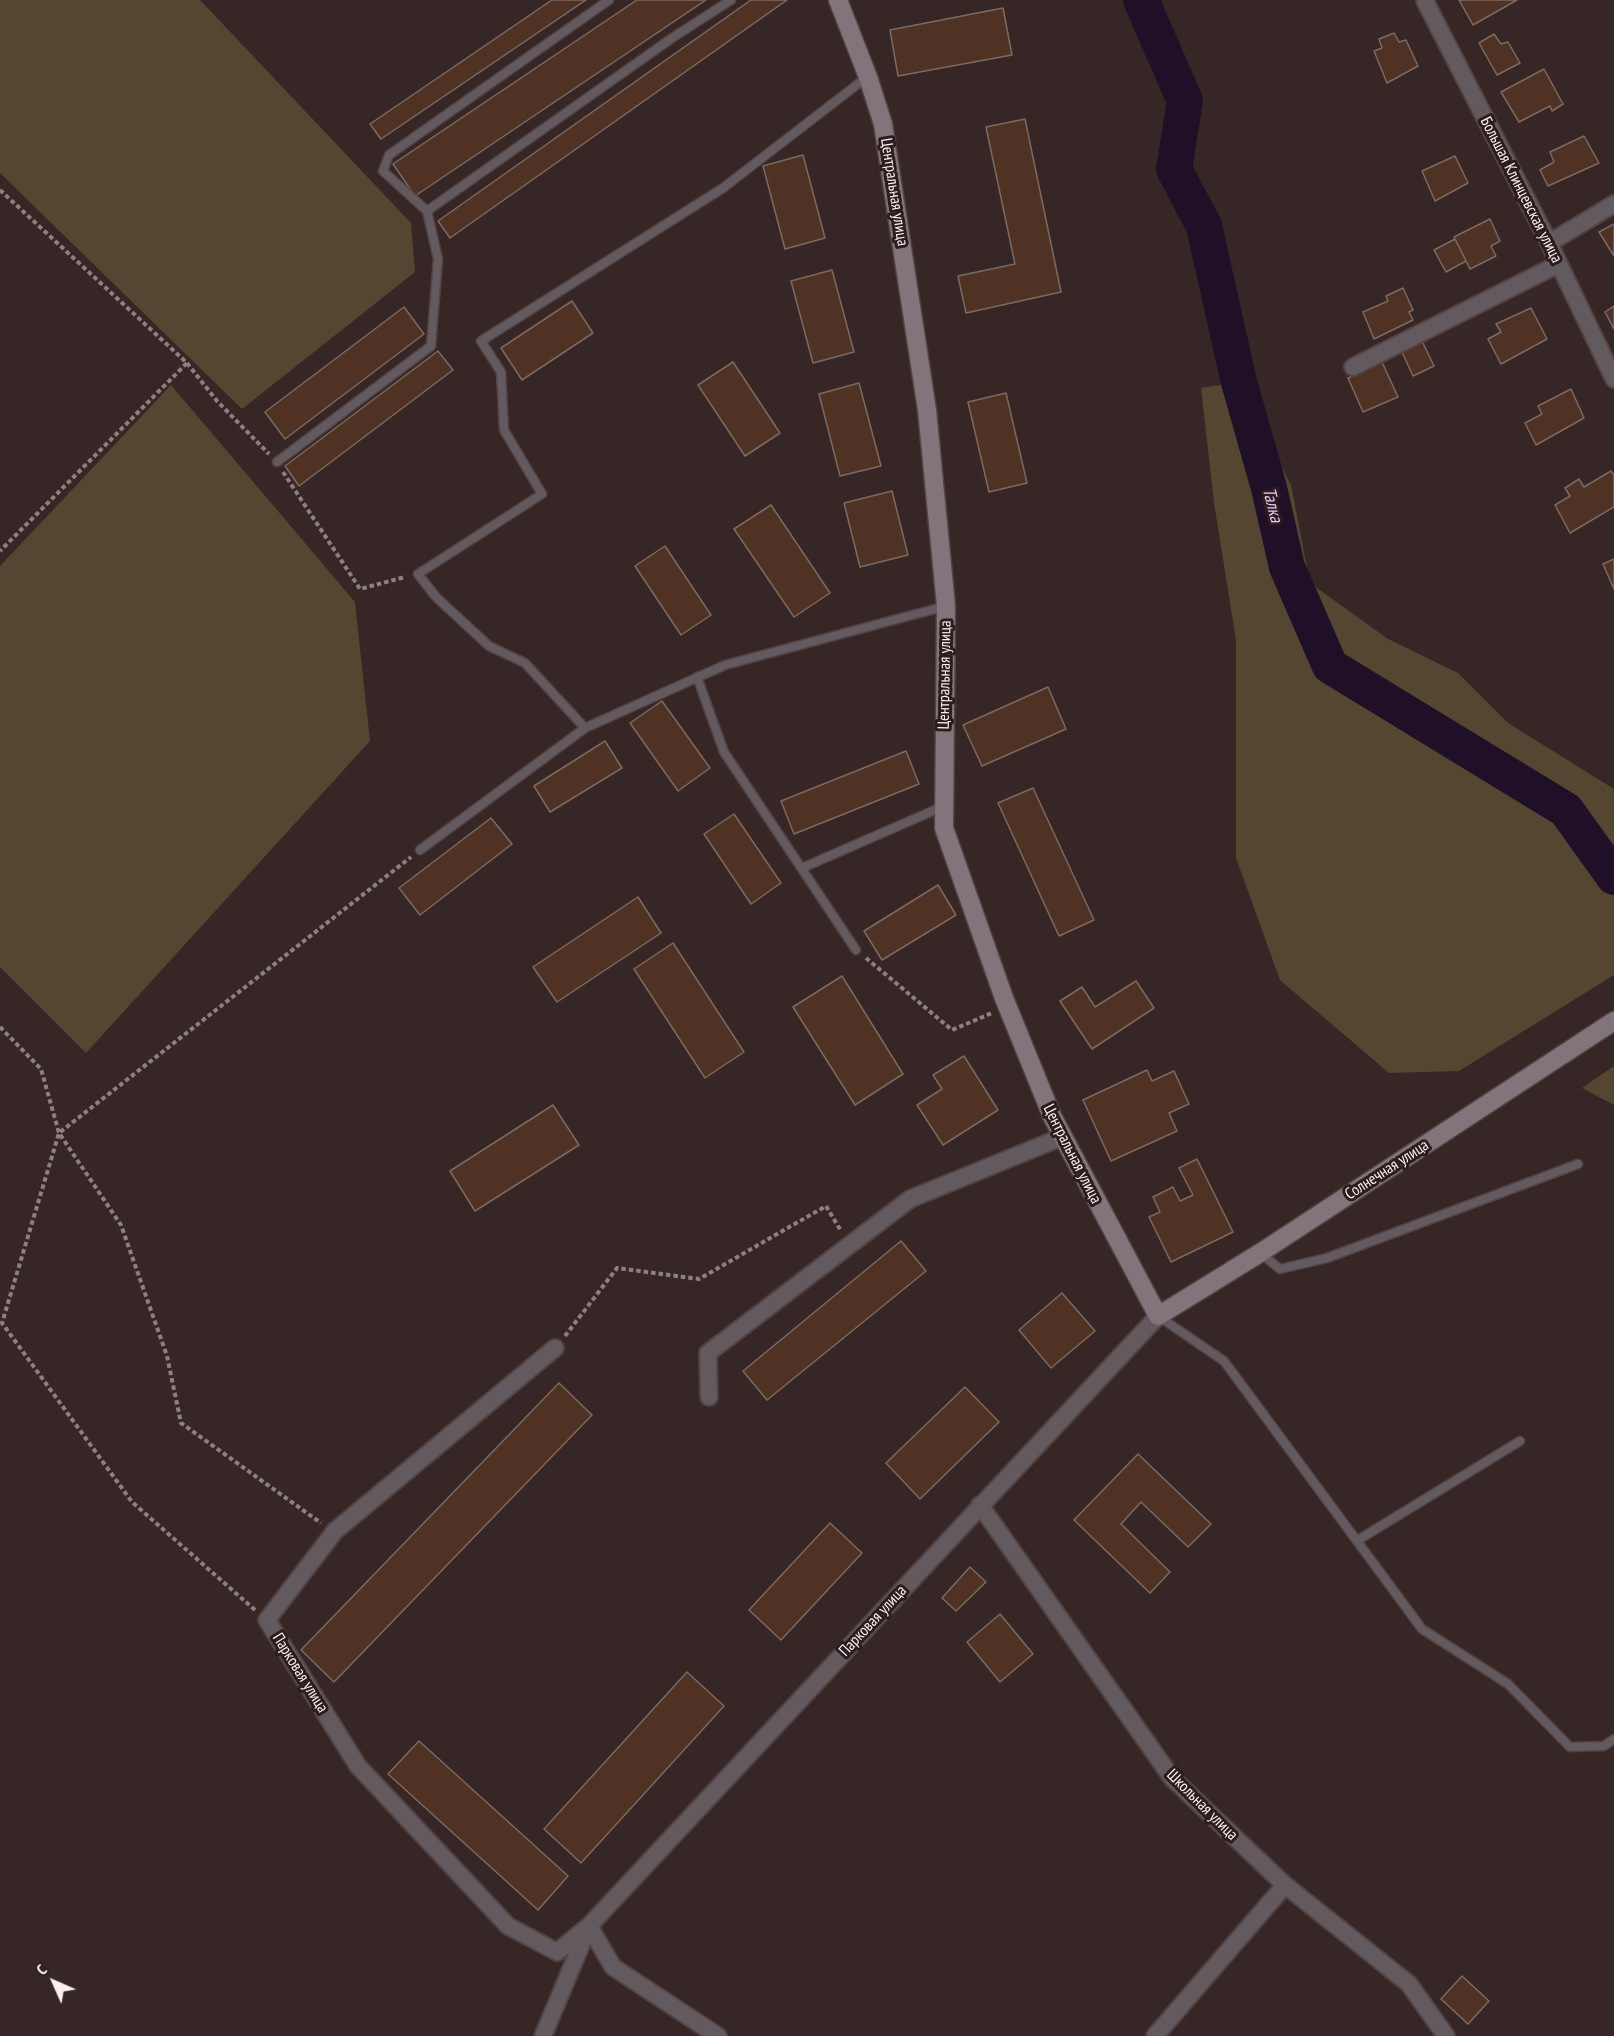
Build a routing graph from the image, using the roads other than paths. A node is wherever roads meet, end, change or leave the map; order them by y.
1 (609, 0) edge
2 (731, 0) edge
3 (838, 0) edge
4 (1425, 1) edge
5 (868, 77) junction
6 (1614, 204) edge
7 (427, 211) junction
8 (1549, 243) junction
9 (1559, 264) junction
10 (1353, 367) dead end
11 (1614, 379) edge
12 (277, 462) road end
13 (946, 606) junction
14 (697, 677) junction
15 (585, 728) junction
16 (944, 806) junction
17 (420, 850) road end
18 (802, 868) junction
19 (856, 950) road end
20 (1614, 1021) edge
21 (1062, 1137) junction
22 (1578, 1164) dead end
23 (1260, 1253) junction
24 (1158, 1316) junction
25 (555, 1348) road end
26 (709, 1397) dead end
27 (1520, 1441) dead end
28 (980, 1505) junction
29 (1358, 1540) junction
30 (1614, 1739) edge
31 (1285, 1885) junction
32 (589, 1926) junction
33 (543, 2036) edge
34 (718, 2036) edge
35 (1155, 2036) edge
36 (1446, 2036) edge

1 - 7 lane
2 - 7 lane
3 - 5 street, Центральная улица
4 - 8 street, Большая Клинцевская улица
5 - 13 street, Центральная улица
5 - 15 lane
6 - 8 street
7 - 12 lane
8 - 9 street, Большая Клинцевская улица
9 - 10 street
9 - 11 street, Большая Клинцевская улица
13 - 14 lane
13 - 16 street, Центральная улица
14 - 15 lane
14 - 18 lane
15 - 17 lane
16 - 18 lane
16 - 21 street, Центральная улица
18 - 19 lane
20 - 23 street, Солнечная улица
21 - 24 street, Центральная улица
21 - 26 street
22 - 23 lane
23 - 24 street, Солнечная улица
24 - 28 street, Парковая улица
24 - 29 lane
25 - 32 street, Парковая улица
27 - 29 lane
28 - 31 street, Школьная улица
28 - 32 street, Парковая улица
29 - 30 lane
31 - 35 street
31 - 36 street, Школьная улица
32 - 33 street, Парковая улица
32 - 34 street

